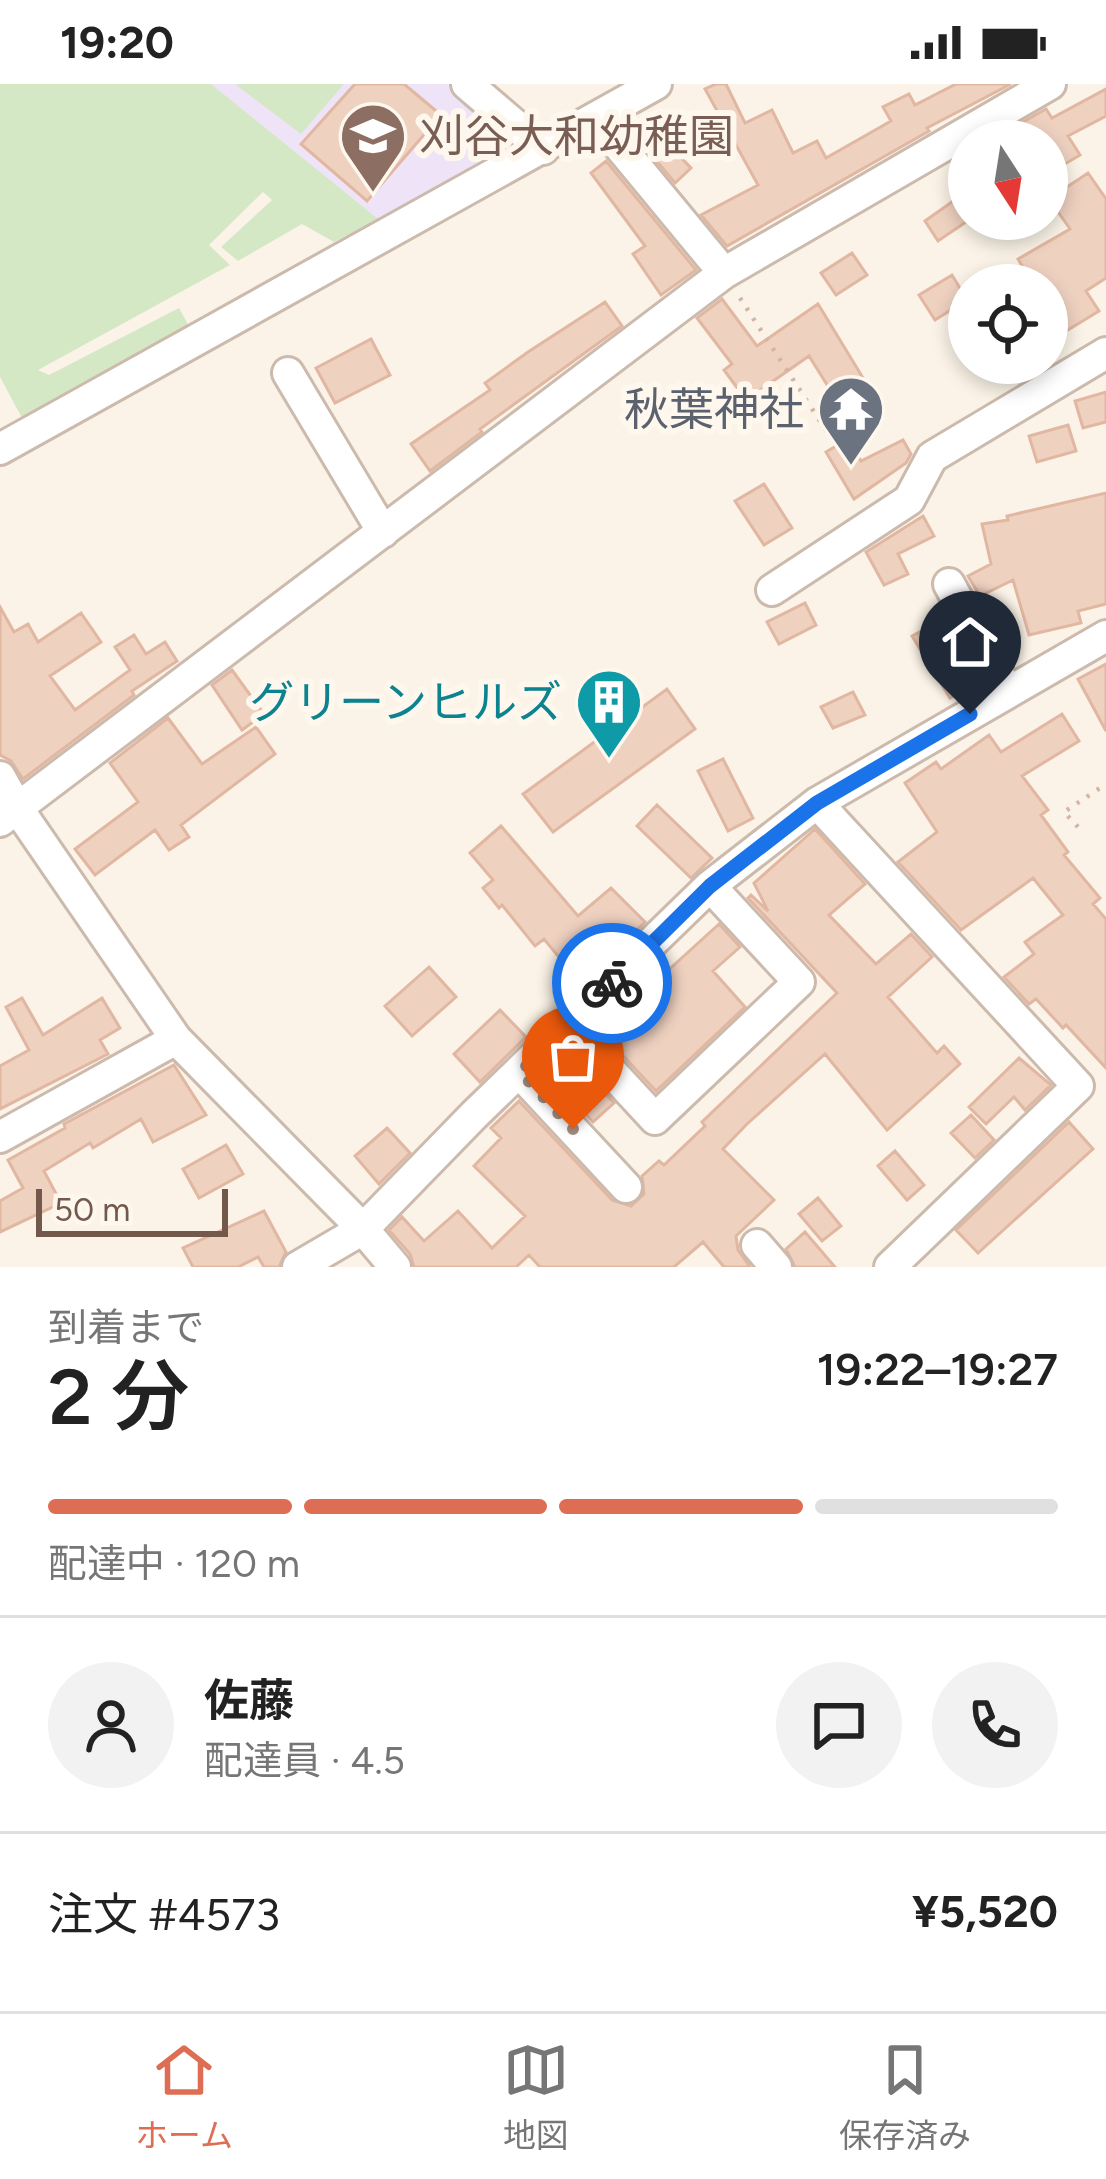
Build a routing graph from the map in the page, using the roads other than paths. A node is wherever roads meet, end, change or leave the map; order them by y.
1 (467, 84) edge
2 (656, 84) edge
3 (1049, 84) edge
4 (596, 118) junction
5 (543, 149) junction
6 (724, 273) junction
7 (1106, 353) edge
8 (288, 373) dead end
9 (0, 449) edge
10 (383, 532) junction
11 (949, 584) dead end
12 (772, 590) dead end
13 (1106, 636) edge
14 (1008, 692) junction
15 (0, 777) edge
16 (817, 803) junction
17 (9, 815) edge
18 (710, 886) junction
19 (568, 1025) junction
20 (176, 1039) junction
21 (520, 1072) junction
22 (0, 1137) edge
23 (626, 1187) dead end
24 (363, 1229) junction
25 (387, 1263) edge
26 (298, 1267) edge
27 (890, 1267) edge

1 - 5 street
2 - 4 street
3 - 6 street
4 - 5 street
4 - 6 street
5 - 9 street
6 - 10 street
7 - 12 street
8 - 10 street
10 - 17 street
11 - 14 street
13 - 14 street
14 - 16 street
15 - 17 street
16 - 18 street
16 - 27 street
17 - 20 street
18 - 19 street
18 - 19 street
19 - 21 street
20 - 22 street
20 - 24 street
21 - 23 street
21 - 24 street
24 - 25 street
24 - 26 street

